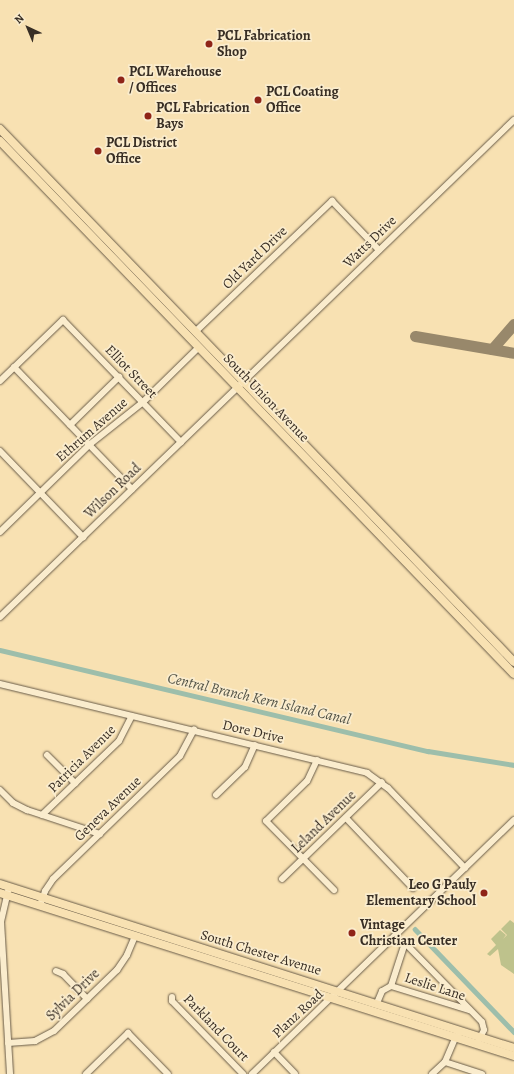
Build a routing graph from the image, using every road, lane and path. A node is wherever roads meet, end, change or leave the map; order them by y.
1 (514, 120) edge
2 (0, 130) edge
3 (0, 134) edge
4 (0, 141) edge
5 (13, 142) junction
6 (12, 154) junction
7 (46, 177) junction
8 (48, 190) junction
9 (74, 206) junction
10 (102, 241) junction
11 (379, 250) junction
12 (195, 332) junction
13 (199, 348) junction
14 (14, 367) junction
15 (119, 377) junction
16 (0, 381) edge
17 (240, 385) junction
18 (143, 402) junction
19 (70, 425) junction
20 (181, 442) junction
21 (89, 445) junction
22 (0, 452) edge
23 (330, 477) junction
24 (132, 490) junction
25 (40, 493) junction
26 (0, 532) edge
27 (83, 537) junction
28 (386, 541) junction
29 (418, 563) junction
30 (423, 580) junction
31 (459, 606) junction
32 (0, 617) edge
33 (500, 654) junction
34 (514, 662) edge
35 (514, 674) edge
36 (0, 684) edge
37 (132, 716) junction
38 (194, 730) junction
39 (255, 745) junction
40 (47, 755) dead end
41 (316, 760) junction
42 (382, 782) junction
43 (75, 784) junction
44 (0, 790) edge
45 (216, 795) dead end
46 (42, 815) junction
47 (346, 818) junction
48 (514, 820) edge
49 (100, 834) junction
50 (302, 860) junction
51 (465, 868) junction
52 (282, 879) dead end
53 (0, 884) edge
54 (413, 888) dead end
55 (334, 890) dead end
56 (5, 891) edge
57 (41, 902) junction
58 (135, 936) junction
59 (56, 971) dead end
60 (391, 986) junction
61 (340, 990) junction
62 (172, 997) dead end
63 (332, 998) junction
64 (88, 999) junction
65 (378, 1004) junction
66 (471, 1011) junction
67 (455, 1038) junction
68 (482, 1038) junction
69 (8, 1043) junction
70 (514, 1048) edge
71 (274, 1052) junction
72 (514, 1056) edge
73 (445, 1062) junction
74 (165, 1073) edge
75 (10, 1074) edge
76 (86, 1074) edge
77 (244, 1074) edge
78 (252, 1074) edge
79 (295, 1074) edge
80 (432, 1074) edge
81 (482, 1074) edge

1 - 11 street, Watts Drive
2 - 5 main road, South Union Avenue
3 - 5 main road
4 - 6 main road, South Union Avenue
5 - 7 main road, South Union Avenue
6 - 7 main road
6 - 8 main road, South Union Avenue
7 - 9 main road, South Union Avenue
8 - 9 main road
8 - 10 main road, South Union Avenue
9 - 10 main road, South Union Avenue
10 - 12 main road, South Union Avenue
10 - 13 main road, South Union Avenue
11 - 12 street, Old Yard Drive
11 - 17 street, Watts Drive
12 - 17 main road, South Union Avenue
13 - 17 main road, South Union Avenue
13 - 18 street, Ethrum Avenue
14 - 15 street, Elliot Street
14 - 16 street
14 - 19 street
15 - 18 street, Elliot Street
15 - 19 street
17 - 20 street, Wilson Road
17 - 23 main road, South Union Avenue
18 - 20 street, Elliot Street
18 - 21 street, Ethrum Avenue
19 - 21 street
20 - 24 street, Wilson Road
21 - 24 street
21 - 25 street, Ethrum Avenue
22 - 25 street
23 - 28 main road, South Union Avenue
23 - 29 main road, South Union Avenue
24 - 27 street, Wilson Road
25 - 26 street, Ethrum Avenue
25 - 27 street
27 - 32 street, Wilson Road
28 - 29 main road
28 - 30 main road, South Union Avenue
29 - 31 main road, South Union Avenue
30 - 31 main road
30 - 33 main road, South Union Avenue
31 - 33 main road, South Union Avenue
33 - 34 main road, South Union Avenue
33 - 35 main road, South Union Avenue
36 - 37 street, Dore Drive
37 - 38 street, Dore Drive
37 - 43 street, Patricia Avenue
38 - 39 street, Dore Drive
38 - 49 street, Geneva Avenue
39 - 41 street, Dore Drive
39 - 45 street
40 - 43 street
41 - 42 street, Dore Drive
41 - 50 street
42 - 47 street, Leland Avenue
42 - 51 street, Dore Drive
43 - 46 street, Patricia Avenue
44 - 46 street
46 - 49 street
47 - 50 street, Leland Avenue
47 - 54 street
48 - 51 street, Planz Road
49 - 57 street, Geneva Avenue
50 - 52 street, Leland Avenue
50 - 55 street
51 - 61 street, Planz Road
53 - 56 main road, South Chester Avenue
56 - 57 main road, South Chester Avenue
56 - 69 street
57 - 58 main road, South Chester Avenue
57 - 61 main road, South Chester Avenue
58 - 63 main road, South Chester Avenue
58 - 64 street, Sylvia Drive
59 - 64 street
60 - 65 street
60 - 66 street, Leslie Lane
60 - 66 street
61 - 63 street, Planz Road
61 - 65 main road, South Chester Avenue
62 - 77 street, Parkland Court
63 - 67 main road, South Chester Avenue
63 - 71 street, Planz Road
64 - 69 street, Sylvia Drive
65 - 68 main road, South Chester Avenue
66 - 68 street
67 - 68 street
67 - 72 main road, South Chester Avenue
67 - 73 street
68 - 70 main road, South Chester Avenue
69 - 75 street
71 - 78 street, Planz Road
71 - 79 street
73 - 80 street
73 - 81 street
74 - 76 street

